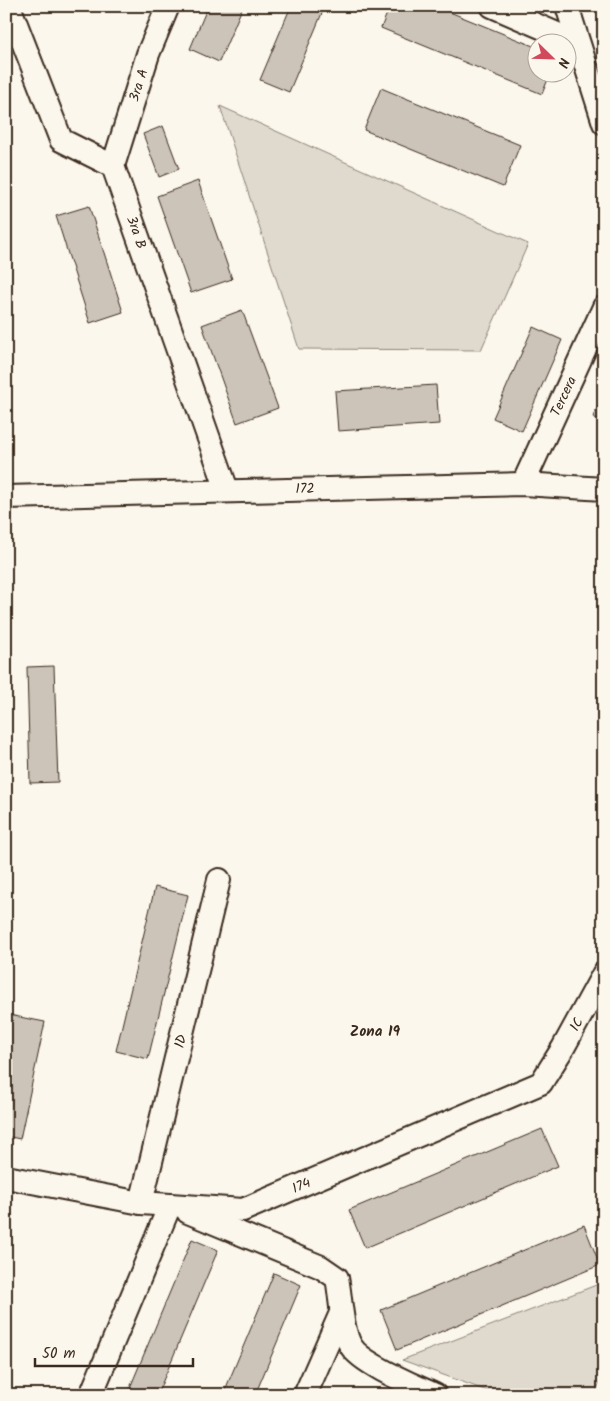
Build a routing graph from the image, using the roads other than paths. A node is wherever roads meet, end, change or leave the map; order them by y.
1 (9, 6) edge
2 (168, 6) edge
3 (492, 6) edge
4 (567, 6) edge
5 (552, 32) edge
6 (575, 32) edge
7 (578, 43) edge
8 (604, 123) edge
9 (113, 166) junction
10 (604, 307) edge
11 (523, 484) junction
12 (604, 489) edge
13 (228, 490) junction
14 (6, 497) edge
15 (219, 880) dead end
16 (604, 973) edge
17 (563, 1048) joint
18 (6, 1177) edge
19 (141, 1203) junction
20 (170, 1205) junction
21 (341, 1313) junction
22 (91, 1395) edge
23 (305, 1395) edge
24 (435, 1395) edge

1 - 9 street
2 - 9 street, 3ra A
3 - 5 street
4 - 6 street
7 - 8 street
9 - 13 street, 3ra B
10 - 11 street, Tercera
11 - 12 street, 172
11 - 13 street, 172
13 - 14 street, 172
15 - 19 street, 1D
16 - 17 street, 1C
17 - 20 street, 174
18 - 19 street, 174
19 - 20 street, 174
20 - 21 street
20 - 22 street
21 - 23 street
21 - 24 street

